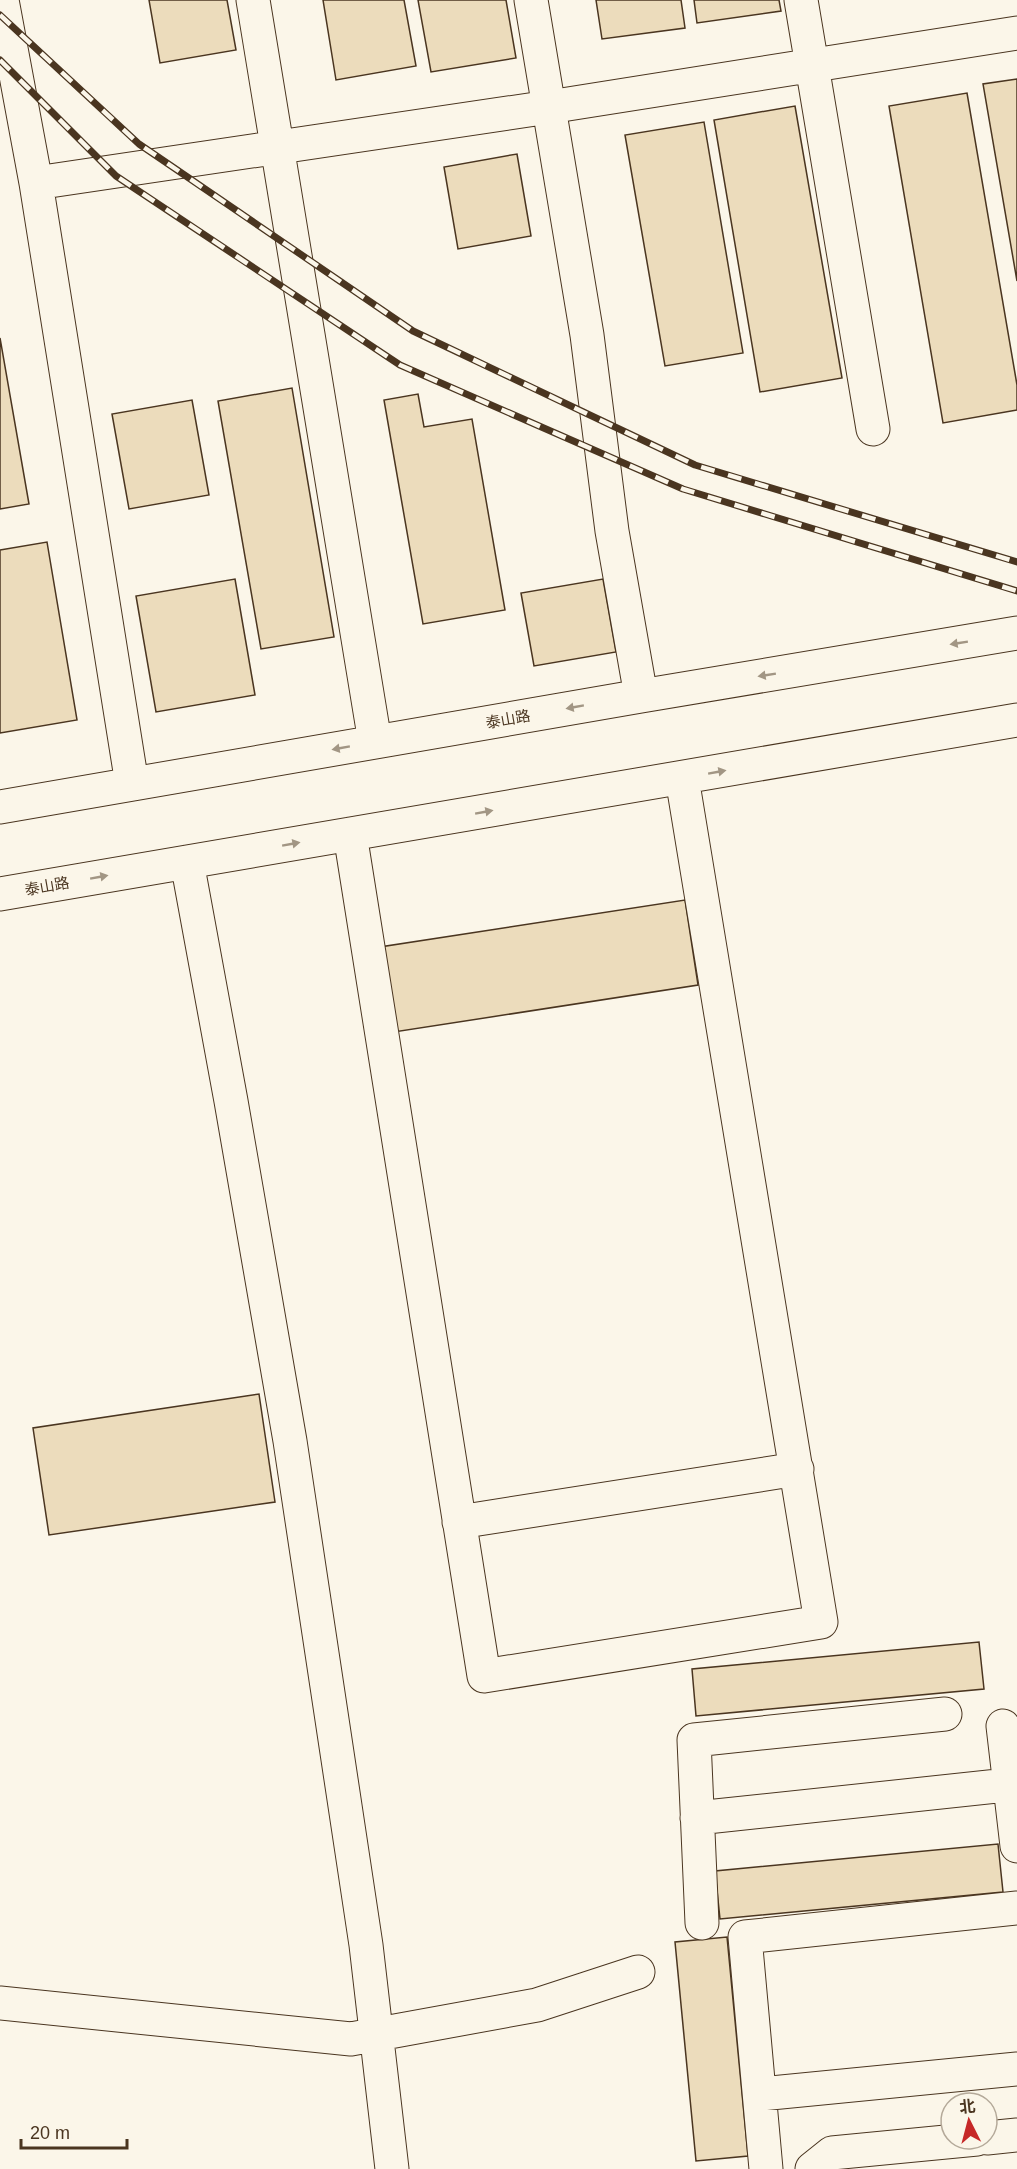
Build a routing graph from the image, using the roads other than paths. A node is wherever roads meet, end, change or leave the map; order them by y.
1 (2, 0) edge
2 (253, 0) edge
3 (531, 0) edge
4 (801, 0) edge
5 (1017, 33) edge
6 (811, 65) junction
7 (549, 107) junction
8 (278, 147) junction
9 (36, 183) junction
10 (873, 429) dead end
11 (1017, 633) edge
12 (641, 696) junction
13 (1017, 720) edge
14 (375, 742) junction
15 (682, 778) junction
16 (132, 784) junction
17 (0, 807) edge
18 (350, 834) junction
19 (186, 862) junction
20 (0, 894) edge
21 (797, 1469) junction
22 (459, 1522) junction
23 (945, 1714) dead end
24 (1003, 1726) dead end
25 (1014, 1784) edge
26 (697, 1818) junction
27 (1017, 1846) edge
28 (1017, 1908) edge
29 (702, 1923) dead end
30 (638, 1972) dead end
31 (0, 2002) edge
32 (377, 2034) junction
33 (1017, 2069) edge
34 (760, 2094) junction
35 (1017, 2135) edge
36 (999, 2137) edge
37 (939, 2143) edge
38 (392, 2169) edge
39 (766, 2169) edge
40 (812, 2169) edge

1 - 9 street
2 - 8 street
3 - 7 street
4 - 6 street
5 - 6 street
6 - 7 street
6 - 10 street
7 - 8 street
7 - 12 street
8 - 9 street
8 - 14 street
9 - 16 street
11 -> 12 street, 泰山路
12 -> 14 street, 泰山路
15 -> 13 street, 泰山路
14 -> 16 street, 泰山路
18 -> 15 street, 泰山路
15 - 21 street
16 - 17 street, 泰山路
19 -> 18 street, 泰山路
18 - 22 street
20 -> 19 street, 泰山路
19 - 32 street
21 - 22 street
21 - 22 street
23 - 26 street
24 - 25 street
25 - 26 street
25 - 27 street
26 - 29 street
28 - 34 street
30 - 32 street
31 - 32 street
32 - 38 street
33 - 34 street
34 - 39 street
35 - 36 street
37 - 40 street

